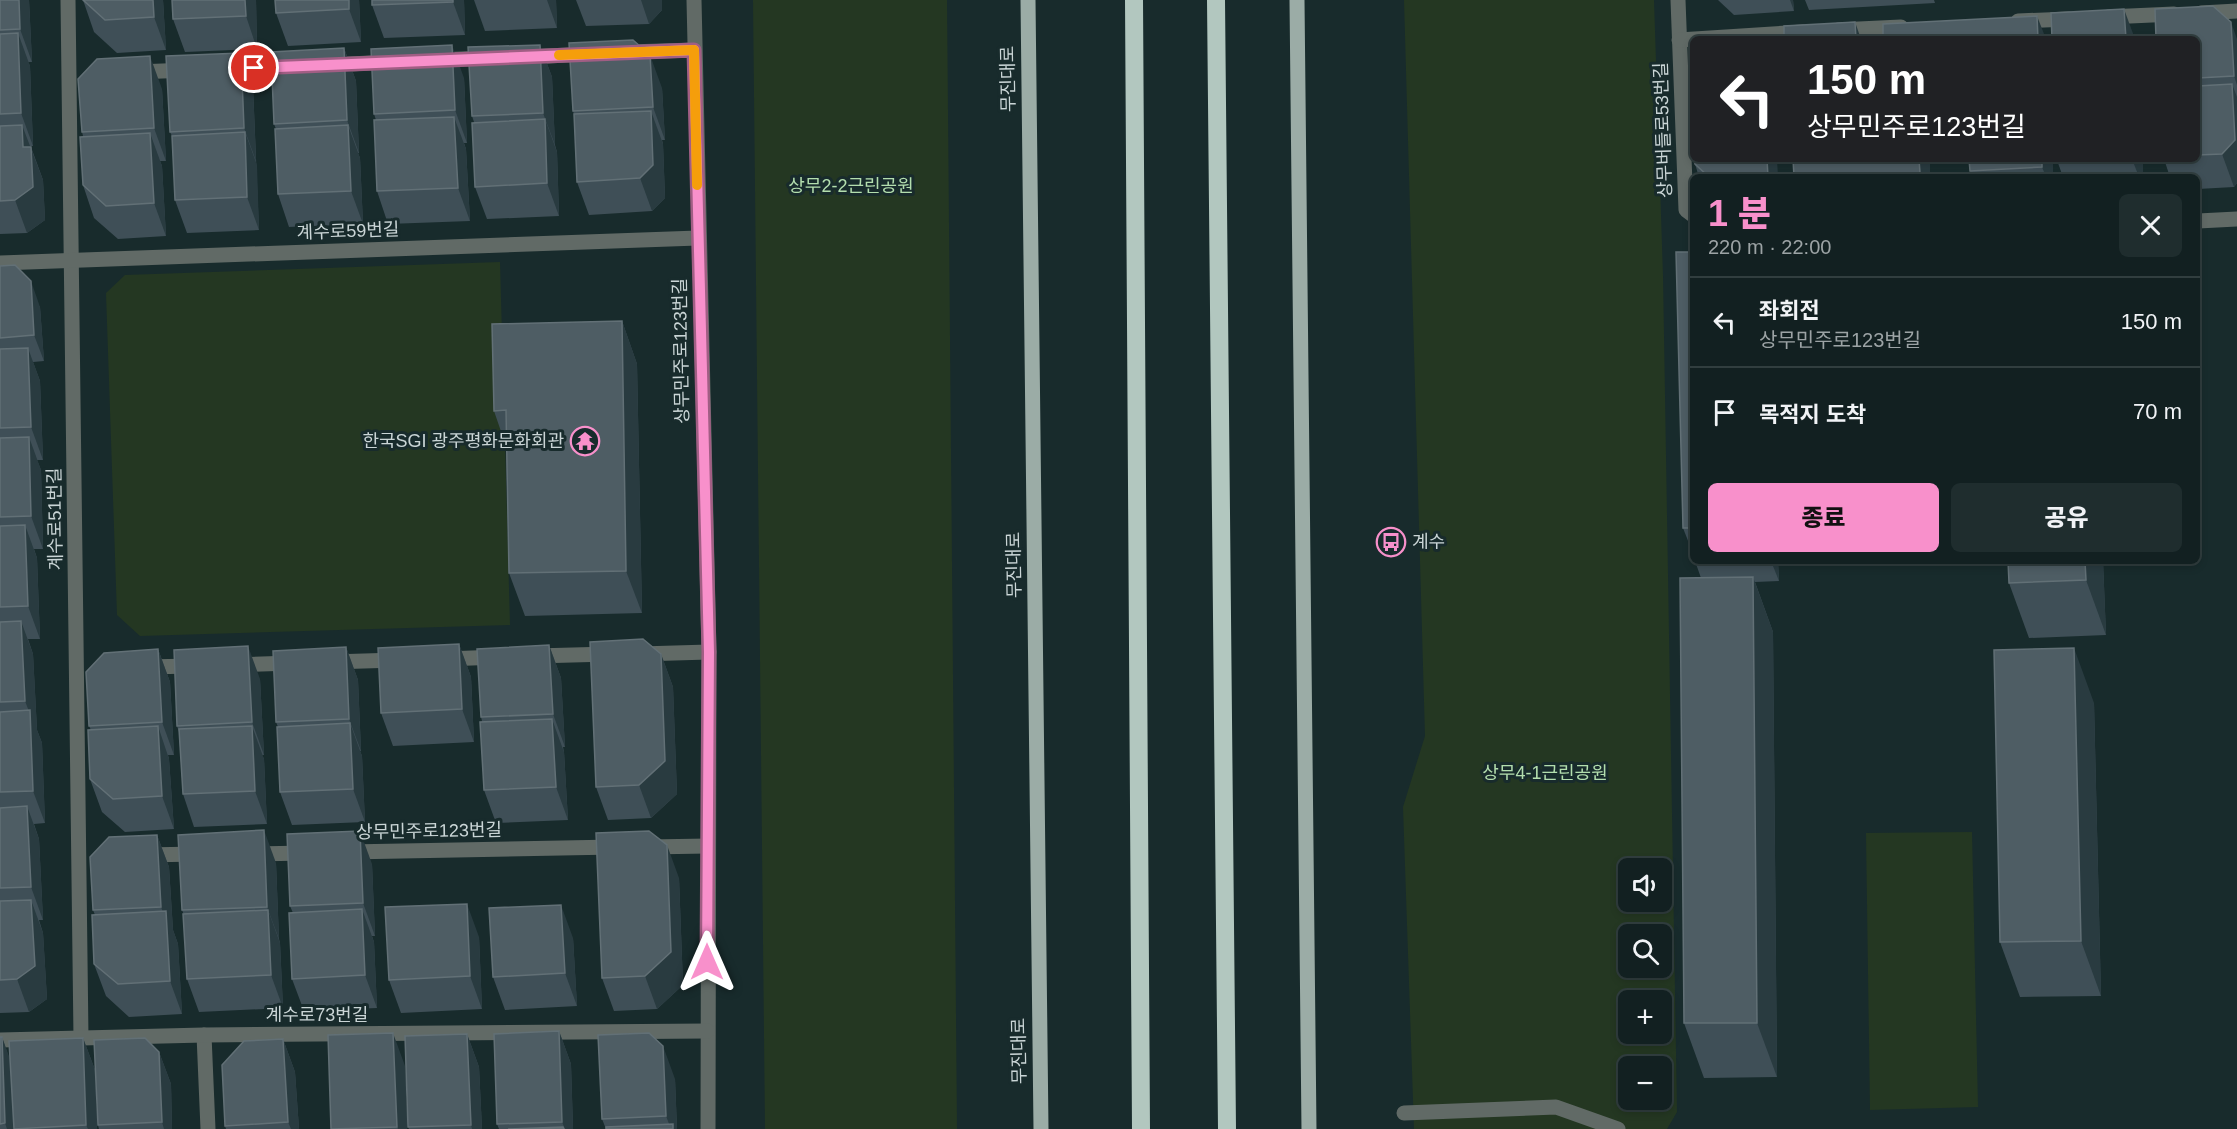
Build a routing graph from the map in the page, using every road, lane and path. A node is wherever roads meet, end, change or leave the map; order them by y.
1 (68, 0) edge
2 (694, 0) edge
3 (1028, 0) edge
4 (1134, 0) edge
5 (1216, 0) edge
6 (1298, 0) edge
7 (1308, 0) edge
8 (1678, 0) edge
9 (2237, 11) edge
10 (2003, 22) edge
11 (1921, 26) edge
12 (1748, 36) edge
13 (1690, 39) edge
14 (1679, 40) junction
15 (694, 50) junction
16 (1299, 64) junction
17 (116, 73) edge
18 (1690, 213) edge
19 (2237, 219) edge
20 (2200, 221) edge
21 (698, 238) junction
22 (70, 260) junction
23 (0, 263) edge
24 (709, 652) junction
25 (434, 659) edge
26 (410, 660) edge
27 (124, 668) edge
28 (708, 846) junction
29 (209, 854) edge
30 (233, 854) edge
31 (126, 856) edge
32 (707, 1031) junction
33 (204, 1035) junction
34 (81, 1038) junction
35 (0, 1040) edge
36 (1404, 1113) dead end
37 (208, 1129) edge
38 (708, 1129) edge
39 (1041, 1129) edge
40 (1141, 1129) edge
41 (1227, 1129) edge
42 (1309, 1129) edge
43 (1618, 1129) edge

1 - 22 street, 계수로51번길
2 - 15 street, 상무민주로123번길
3 - 39 main road, 무진대로
4 - 40 highway
5 - 41 highway
6 - 16 main road
7 - 16 main road
8 - 14 street, 상무버들로53번길
9 - 10 street
11 - 12 street, 상무버들로53번길
13 - 14 street, 상무버들로53번길
14 - 18 street, 상무버들로53번길
15 - 17 street
15 - 21 street, 상무민주로123번길
16 - 42 main road
19 - 20 street
21 - 22 street, 계수로59번길
21 - 24 street, 상무민주로123번길
22 - 23 street, 계수로59번길
22 - 34 street, 계수로51번길
24 - 25 street
24 - 28 street, 상무민주로123번길
26 - 27 street
28 - 30 street, 상무민주로123번길
28 - 32 street, 상무민주로123번길
29 - 31 street
32 - 33 street, 계수로73번길
32 - 38 street, 상무민주로123번길
33 - 34 street, 계수로73번길
33 - 37 street
34 - 35 street, 계수로73번길
36 - 43 street

